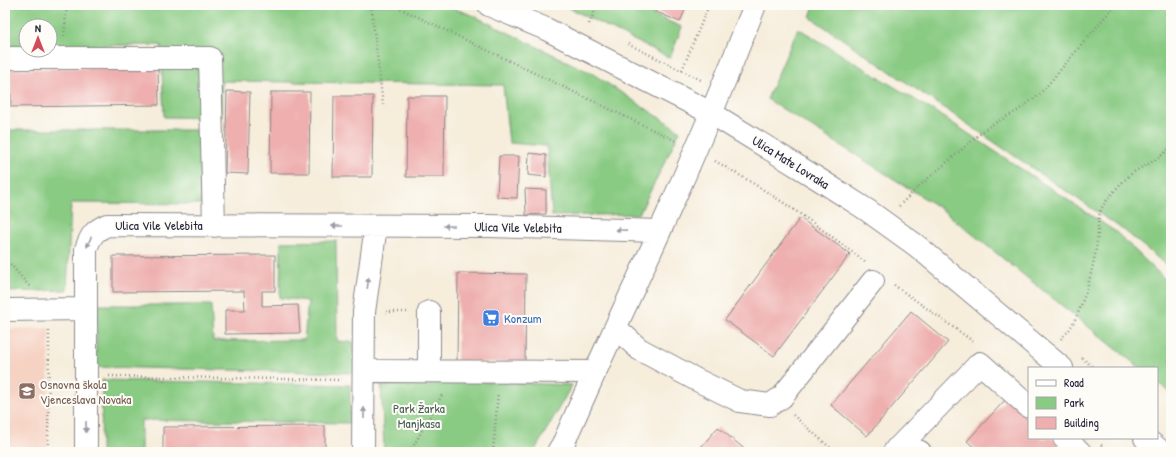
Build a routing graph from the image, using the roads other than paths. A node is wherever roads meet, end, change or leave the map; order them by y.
1 (489, 5) edge
2 (755, 5) edge
3 (11, 58) dead end
4 (711, 114) junction
5 (214, 226) junction
6 (376, 226) junction
7 (660, 231) junction
8 (879, 277) road end
9 (86, 309) junction
10 (5, 310) edge
11 (429, 312) road end
12 (616, 328) junction
13 (1061, 367) edge
14 (429, 371) junction
15 (594, 372) junction
16 (370, 376) junction
17 (1028, 406) edge
18 (1065, 439) edge
19 (1146, 439) edge
20 (895, 451) edge
21 (86, 452) edge
22 (363, 452) edge
23 (558, 452) edge
24 (920, 452) edge
25 (1080, 452) edge
26 (1162, 452) edge

1 - 4 street, Ulica Mate Lovraka
2 - 4 street
3 - 5 street
4 - 7 street
4 - 13 street, Ulica Mate Lovraka
6 -> 5 street, Ulica Vile Velebita
5 -> 9 street, Ulica Vile Velebita
7 -> 6 street, Ulica Vile Velebita
16 -> 6 street
7 - 12 street
8 - 12 street
9 - 10 street
9 -> 21 street, Ulica Vile Velebita
11 - 14 street
12 - 15 street
14 - 15 street
14 - 16 street
15 - 23 street
22 -> 16 street
17 - 20 street
18 - 25 street
19 - 26 street
20 - 24 street

